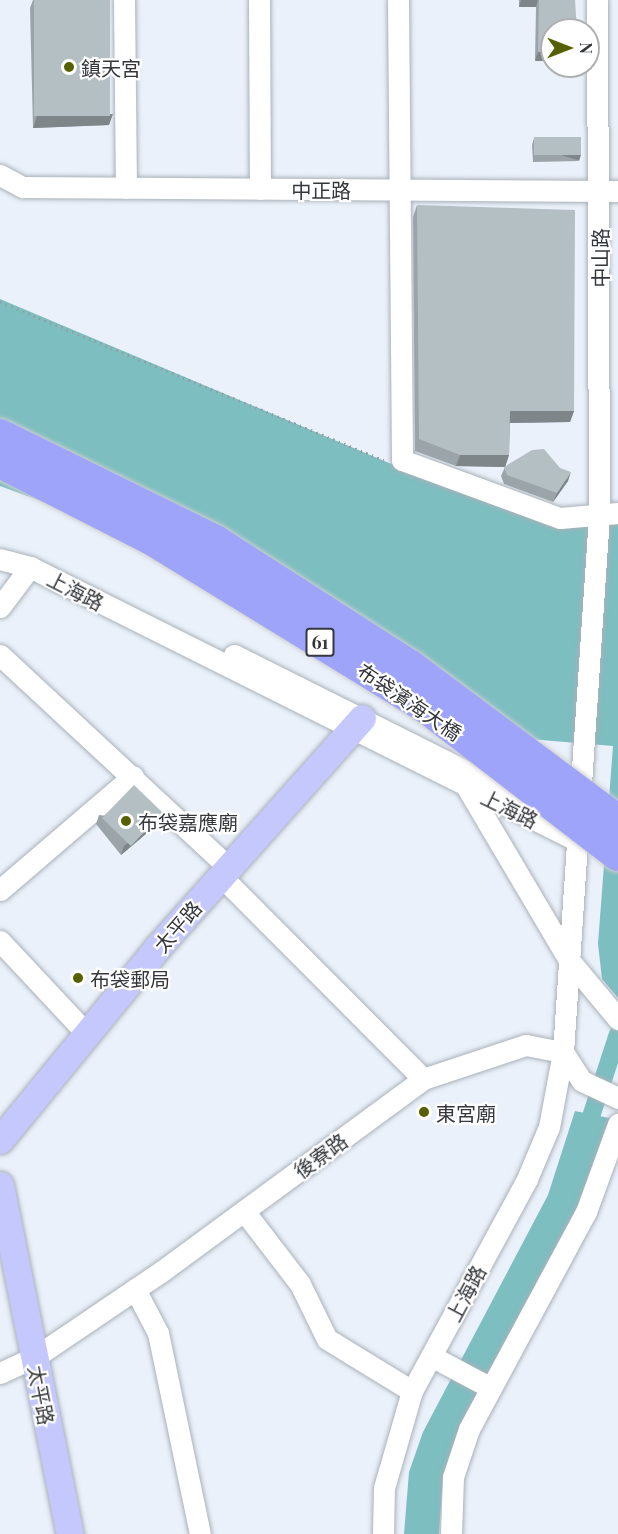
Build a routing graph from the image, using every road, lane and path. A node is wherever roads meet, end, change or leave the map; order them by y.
1 (124, 0) edge
2 (259, 0) edge
3 (398, 0) edge
4 (597, 0) edge
5 (0, 175) edge
6 (126, 188) junction
7 (260, 189) junction
8 (398, 189) junction
9 (608, 191) edge
10 (0, 302) edge
11 (0, 435) edge
12 (402, 460) junction
13 (0, 462) edge
14 (608, 514) edge
15 (0, 559) edge
16 (30, 567) junction
17 (0, 607) edge
18 (0, 655) edge
19 (356, 724) junction
20 (133, 776) junction
21 (579, 779) joint
22 (466, 786) junction
23 (618, 821) edge
24 (576, 840) junction
25 (618, 855) edge
26 (225, 872) junction
27 (0, 890) edge
28 (0, 942) edge
29 (569, 960) junction
30 (618, 1019) edge
31 (87, 1034) junction
32 (563, 1052) junction
33 (423, 1079) junction
34 (618, 1098) edge
35 (618, 1124) edge
36 (0, 1140) edge
37 (0, 1185) edge
38 (244, 1211) junction
39 (135, 1289) junction
40 (431, 1356) junction
41 (35, 1357) junction
42 (0, 1373) edge
43 (491, 1388) junction
44 (412, 1391) junction
45 (70, 1534) edge
46 (200, 1534) edge
47 (383, 1534) edge
48 (451, 1534) edge

1 - 6 street
2 - 7 street
3 - 8 street
4 - 9 street, 中山路
5 - 6 street, 中正路
6 - 7 street, 中正路
7 - 8 street, 中正路
8 - 9 street, 中正路
8 - 12 street
9 - 14 street, 中山路
10 - 12 path
11 - 23 highway, 布袋濱海大橋 / 61, bridge
12 - 14 street
13 - 25 highway, 布袋濱海大橋 / 61, bridge
14 - 21 street, 中山路
15 - 16 street, 上海路
16 - 17 street
16 - 19 street, 上海路
18 - 20 street
19 - 22 street, 上海路
19 - 24 street, 上海路
19 - 26 main road, 太平路
20 - 26 street
20 - 27 street
21 - 24 street, 上海路
22 - 24 street, 上海路
22 - 29 street
24 - 29 street, 上海路
26 - 31 main road, 太平路
26 - 33 street
28 - 31 street
29 - 30 street
29 - 32 street, 上海路
31 - 36 main road, 太平路
32 - 33 street, 後寮路
32 - 34 street
32 - 40 street, 上海路
33 - 38 street, 後寮路
35 - 43 street
37 - 41 main road, 太平路
38 - 39 street, 後寮路
38 - 44 street
39 - 41 street, 後寮路
39 - 46 street
40 - 43 street
40 - 44 street, 上海路
41 - 42 street, 後寮路
41 - 45 main road, 太平路
43 - 48 street
44 - 47 street, 上海路

